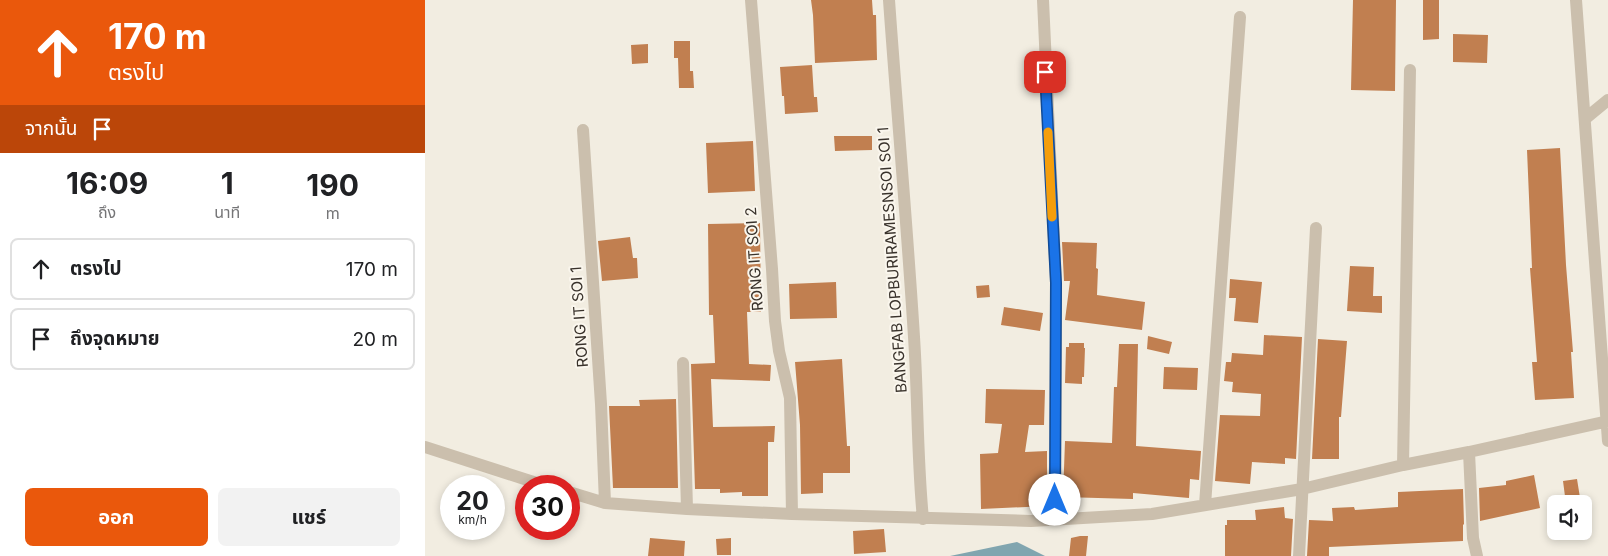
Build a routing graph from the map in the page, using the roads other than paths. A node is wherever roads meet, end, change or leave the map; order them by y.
1 (751, 0) edge
2 (889, 0) edge
3 (1043, 0) edge
4 (1576, 0) edge
5 (1239, 17) dead end
6 (1410, 70) dead end
7 (1608, 100) edge
8 (1586, 118) junction
9 (583, 130) dead end
10 (1316, 228) dead end
11 (683, 363) dead end
12 (1607, 421) edge
13 (1608, 441) edge
14 (425, 447) edge
15 (1469, 452) junction
16 (1403, 465) junction
17 (515, 476) edge
18 (1302, 489) junction
19 (580, 495) edge
20 (605, 502) junction
21 (1205, 505) junction
22 (687, 509) junction
23 (792, 514) junction
24 (923, 518) junction
25 (1055, 520) junction
26 (1299, 556) edge
27 (1477, 556) edge

1 - 23 street, RONG IT SOI 2
2 - 24 street, BANGFAB LOPBURIRAMESNSOI SOI 1
3 - 25 street
4 - 8 street
5 - 21 street
6 - 16 street
7 - 8 street
8 - 12 street
9 - 20 street, RONG IT SOI 1
10 - 18 street
11 - 22 street
12 - 13 street
12 - 15 street
14 - 17 street
15 - 16 street
15 - 27 street
16 - 18 street
18 - 21 street
18 - 26 street
19 - 20 street
20 - 22 street
21 - 25 street
22 - 23 street
23 - 24 street
24 - 25 street

